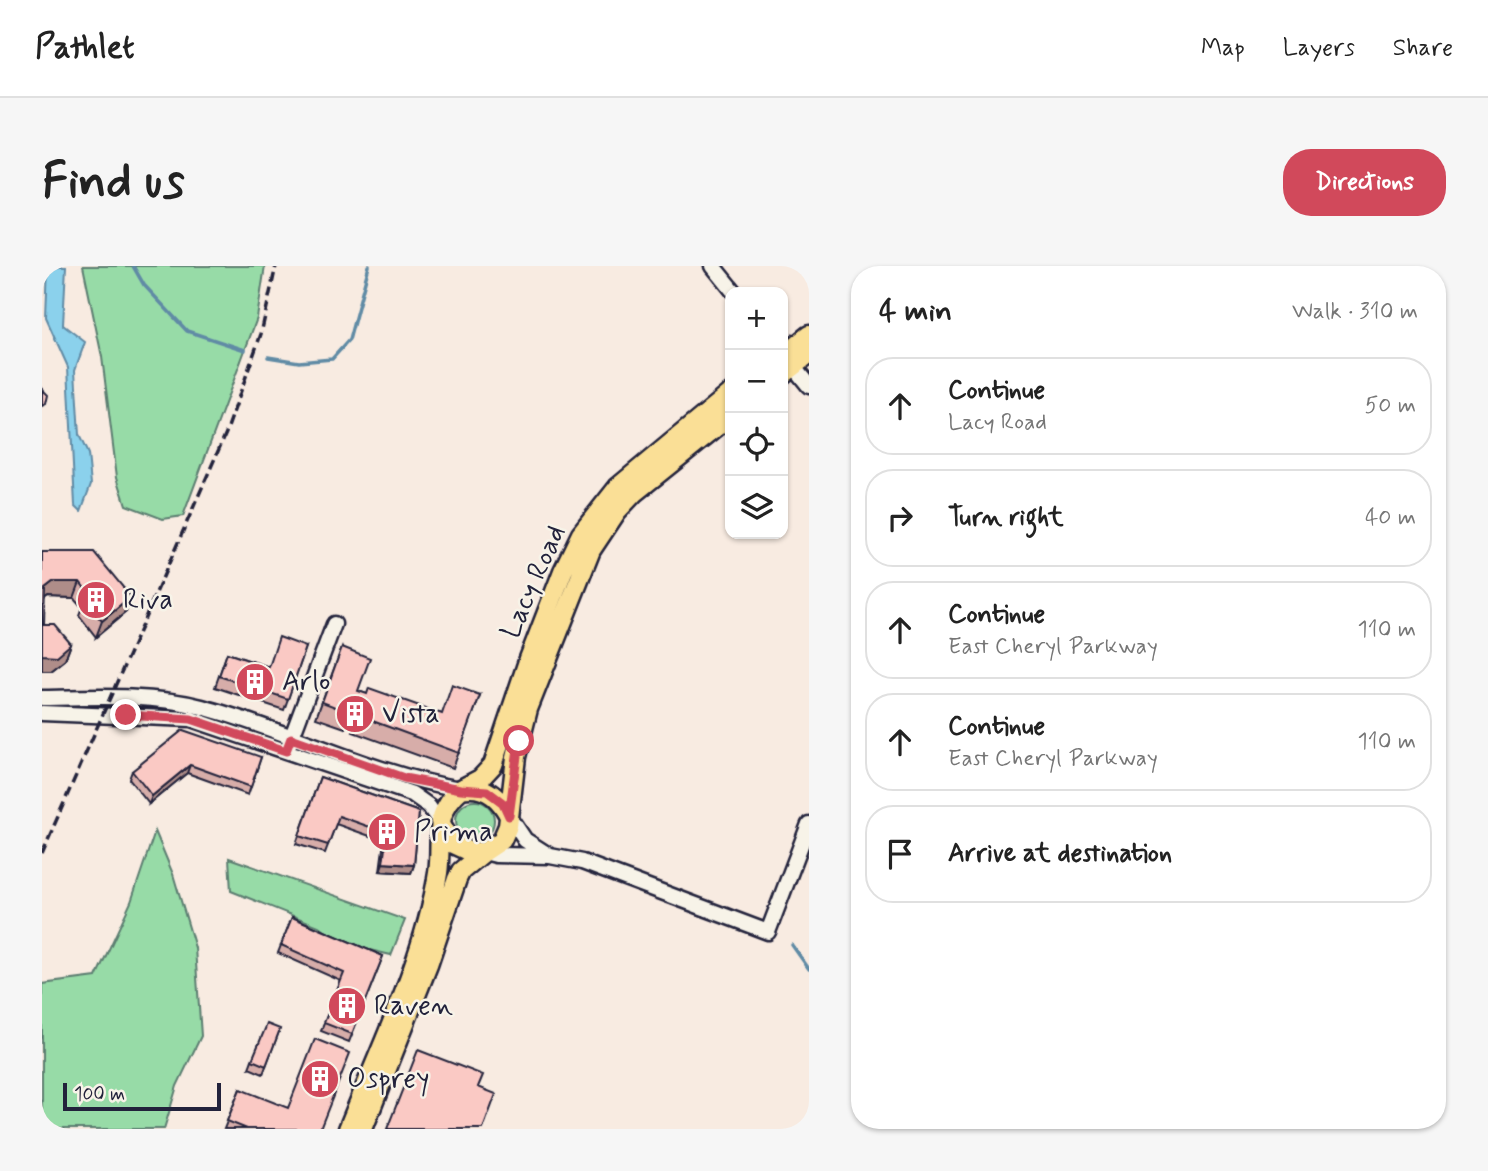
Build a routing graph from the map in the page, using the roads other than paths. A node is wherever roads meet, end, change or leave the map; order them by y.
1 (713, 266) edge
2 (730, 287) edge
3 (809, 335) edge
4 (809, 354) edge
5 (788, 358) edge
6 (788, 360) edge
7 (788, 364) edge
8 (809, 386) edge
9 (725, 398) edge
10 (725, 420) edge
11 (334, 624) dead end
12 (42, 698) edge
13 (42, 713) edge
14 (289, 745) junction
15 (461, 789) junction
16 (509, 816) junction
17 (440, 822) junction
18 (809, 824) edge
19 (484, 852) junction
20 (551, 856) junction
21 (348, 1129) edge
22 (363, 1129) edge

1 - 2 street
3 - 5 main road
4 - 6 main road
7 - 8 street
9 - 15 main road, Lacy Road
10 - 16 main road, Lacy Road
11 - 14 street
12 - 14 street
13 - 14 street
14 - 15 street
14 - 17 street
15 - 16 main road
15 - 17 main road
16 - 19 main road
16 - 20 street
17 - 19 main road
17 - 21 main road
18 - 20 street
19 - 20 street
19 - 22 main road

